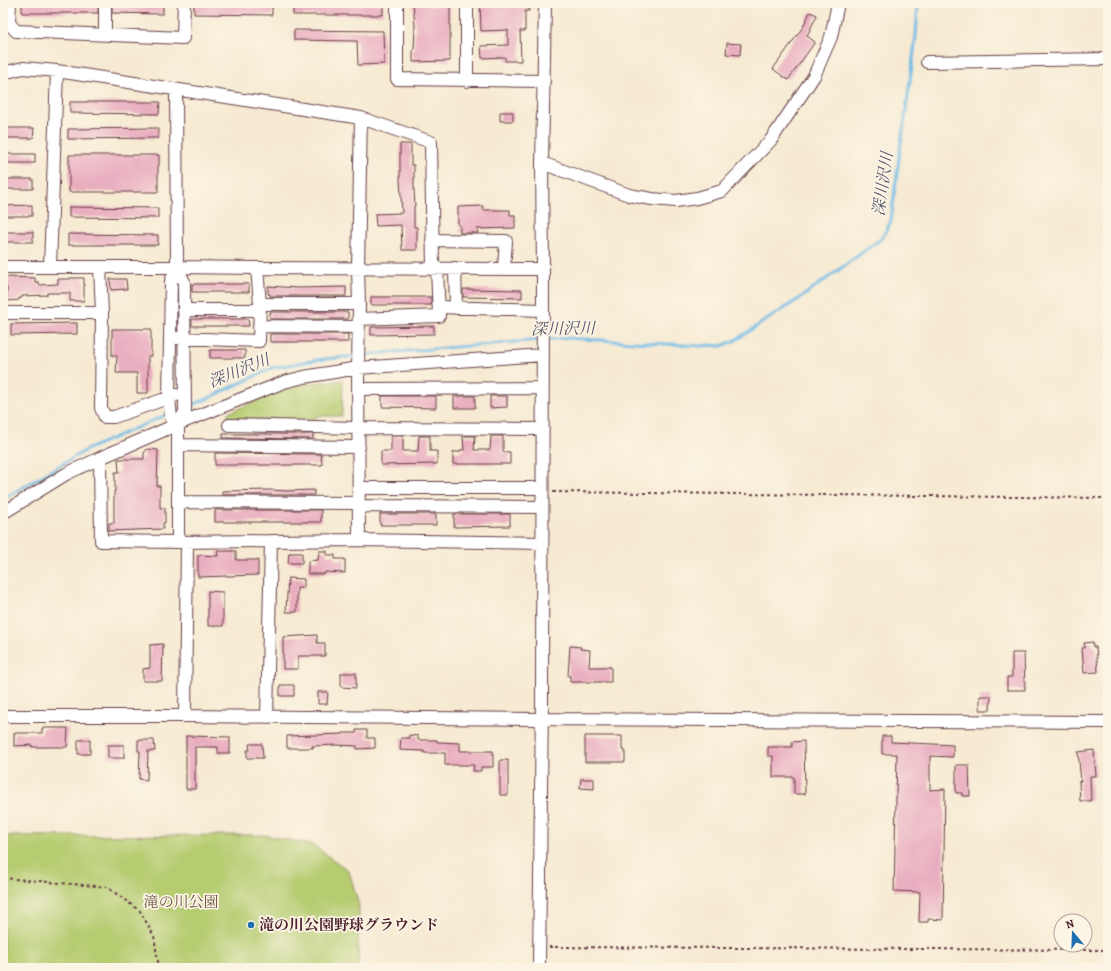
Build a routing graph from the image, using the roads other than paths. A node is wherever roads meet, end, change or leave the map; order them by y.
1 (10, 3) edge
2 (105, 3) edge
3 (184, 3) edge
4 (397, 3) edge
5 (467, 3) edge
6 (544, 3) edge
7 (838, 3) edge
8 (105, 35) junction
9 (1108, 59) edge
10 (927, 62) dead end
11 (57, 71) junction
12 (3, 73) edge
13 (467, 81) junction
14 (544, 81) junction
15 (176, 90) junction
16 (361, 118) junction
17 (542, 164) junction
18 (432, 240) junction
19 (176, 266) junction
20 (3, 267) edge
21 (50, 267) junction
22 (100, 267) junction
23 (257, 268) junction
24 (358, 268) junction
25 (435, 268) junction
26 (455, 268) junction
27 (504, 269) junction
28 (543, 269) junction
29 (359, 304) junction
30 (259, 307) junction
31 (439, 308) junction
32 (456, 308) junction
33 (184, 310) junction
34 (543, 310) junction
35 (3, 313) edge
36 (102, 313) junction
37 (359, 323) junction
38 (259, 326) junction
39 (170, 338) junction
40 (184, 338) junction
41 (542, 350) junction
42 (358, 360) junction
43 (542, 388) junction
44 (358, 389) junction
45 (185, 402) junction
46 (172, 412) junction
47 (228, 425) dead end
48 (358, 428) junction
49 (542, 429) junction
50 (178, 445) junction
51 (358, 447) junction
52 (100, 458) junction
53 (359, 488) junction
54 (542, 490) junction
55 (178, 502) junction
56 (359, 504) junction
57 (542, 507) junction
58 (3, 513) edge
59 (360, 540) junction
60 (271, 541) junction
61 (182, 542) junction
62 (541, 543) junction
63 (3, 716) edge
64 (185, 716) junction
65 (267, 717) junction
66 (541, 719) junction
67 (1108, 722) edge
68 (539, 968) edge

1 - 8 street
2 - 8 street
3 - 8 street
4 - 13 street
5 - 13 street
6 - 14 street
7 - 17 street
9 - 10 street
11 - 12 street
11 - 15 street
11 - 21 street
13 - 14 street
14 - 17 street
15 - 16 street
15 - 19 street
16 - 18 street
16 - 24 street
17 - 28 street
18 - 25 street
18 - 27 street
19 - 22 street
19 - 23 street
19 - 33 street
19 - 39 street
20 - 21 street
21 - 22 street
22 - 36 street
23 - 24 street
23 - 30 street
24 - 25 street
24 - 29 street
25 - 26 street
25 - 31 street
26 - 27 street
26 - 32 street
27 - 28 street
28 - 34 street
29 - 30 street
29 - 37 street
30 - 33 street
30 - 38 street
31 - 32 street
31 - 37 street
32 - 34 street
33 - 40 street
34 - 41 street
35 - 36 street
36 - 46 street
37 - 38 street
37 - 42 street
38 - 40 street
39 - 40 street
39 - 46 street
40 - 45 street
41 - 42 street
41 - 43 street
42 - 44 street
42 - 46 street
43 - 44 street
43 - 49 street
44 - 48 street
45 - 46 street
45 - 46 street
46 - 50 street
46 - 52 street
47 - 48 street
48 - 49 street
48 - 51 street
49 - 54 street
50 - 51 street
50 - 55 street
51 - 53 street
52 - 58 street
52 - 61 street
53 - 54 street
53 - 56 street
54 - 57 street
55 - 56 street
55 - 61 street
56 - 57 street
56 - 59 street
57 - 62 street
59 - 60 street
59 - 62 street
60 - 61 street
60 - 65 street
61 - 64 street
62 - 66 street
63 - 64 street
64 - 65 street
65 - 66 street
66 - 67 street
66 - 68 street

